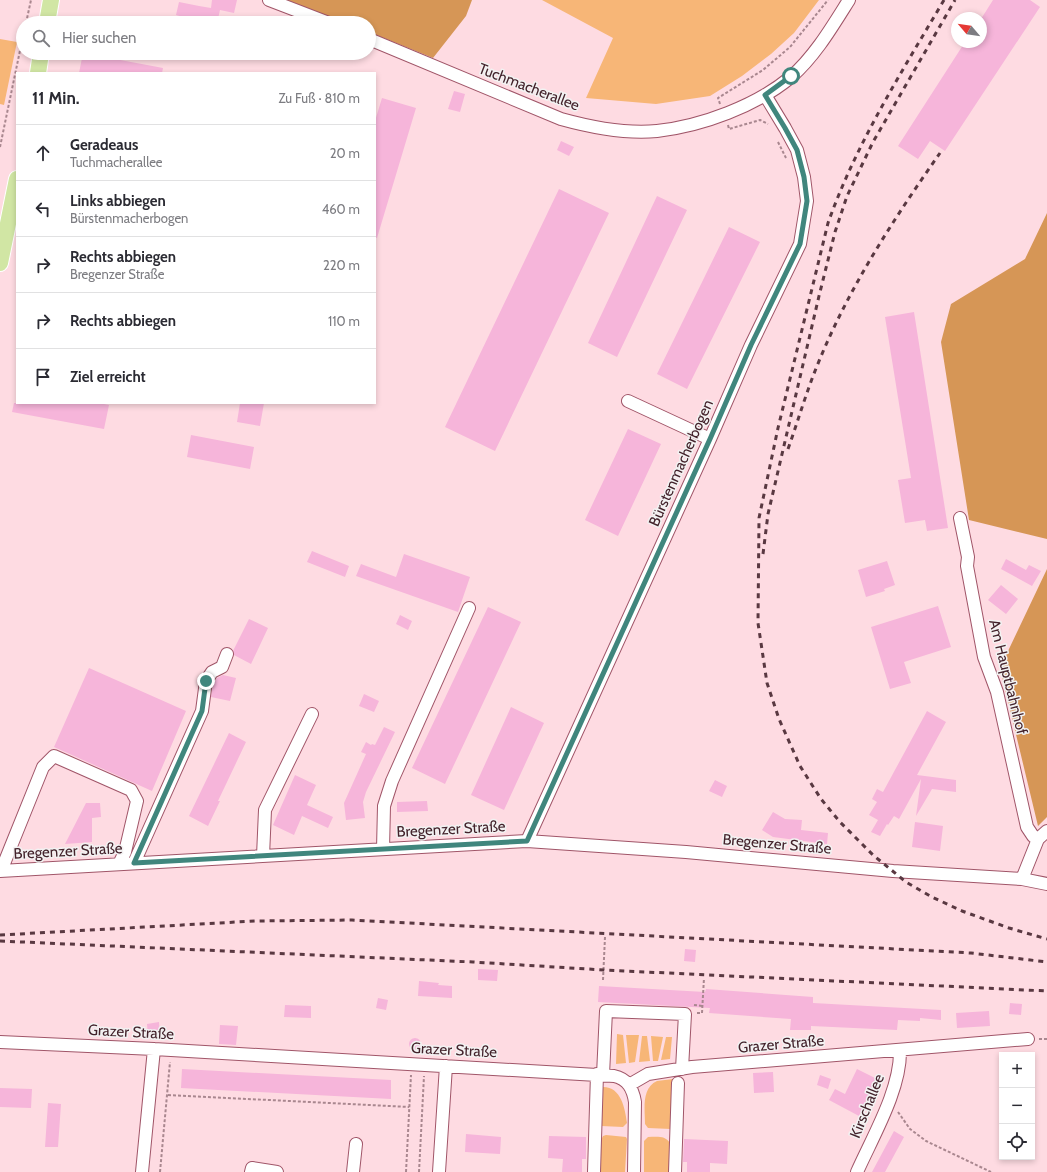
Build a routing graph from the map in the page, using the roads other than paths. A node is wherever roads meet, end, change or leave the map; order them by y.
1 (51, 0) edge
2 (269, 0) edge
3 (849, 0) edge
4 (48, 16) edge
5 (311, 16) edge
6 (376, 42) edge
7 (40, 60) edge
8 (38, 72) edge
9 (765, 95) junction
10 (16, 184) edge
11 (0, 263) edge
12 (628, 401) dead end
13 (710, 439) junction
14 (960, 518) dead end
15 (469, 608) dead end
16 (227, 654) dead end
17 (312, 714) dead end
18 (1043, 835) edge
19 (527, 841) junction
20 (382, 849) junction
21 (263, 856) junction
22 (134, 863) junction
23 (120, 864) junction
24 (1, 871) edge
25 (1022, 879) junction
26 (1047, 884) edge
27 (1028, 1039) dead end
28 (0, 1042) edge
29 (154, 1050) junction
30 (900, 1050) junction
31 (446, 1066) junction
32 (682, 1069) junction
33 (599, 1078) junction
34 (678, 1083) dead end
35 (629, 1085) junction
36 (356, 1144) dead end
37 (142, 1172) edge
38 (251, 1172) edge
39 (277, 1172) edge
40 (353, 1172) edge
41 (439, 1172) edge
42 (594, 1172) edge
43 (634, 1172) edge
44 (675, 1172) edge
45 (857, 1172) edge

1 - 4 main road
2 - 5 street
3 - 9 street, Tuchmacherallee
6 - 9 street, Tuchmacherallee
7 - 8 main road
9 - 13 street, Bürstenmacherbogen
10 - 11 main road
12 - 13 street
13 - 19 street, Bürstenmacherbogen
14 - 18 street, Am Hauptbahnhof
15 - 20 street
16 - 22 street
17 - 21 street
18 - 25 street, Am Hauptbahnhof
19 - 20 street, Bregenzer Straße
19 - 25 street, Bregenzer Straße
20 - 21 street, Bregenzer Straße
21 - 22 street, Bregenzer Straße
22 - 23 street, Bregenzer Straße
23 - 24 street, Bregenzer Straße
23 - 24 street
25 - 26 street, Bregenzer Straße
27 - 30 street, Grazer Straße
28 - 29 street, Grazer Straße
29 - 31 street, Grazer Straße
29 - 37 street
30 - 32 street, Grazer Straße
30 - 45 street, Kirschallee
31 - 33 street, Grazer Straße
31 - 41 street
32 - 33 street
32 - 35 street, Grazer Straße
33 - 35 street, Grazer Straße
33 - 42 street
34 - 44 street
35 - 43 street
36 - 40 street
38 - 39 street

